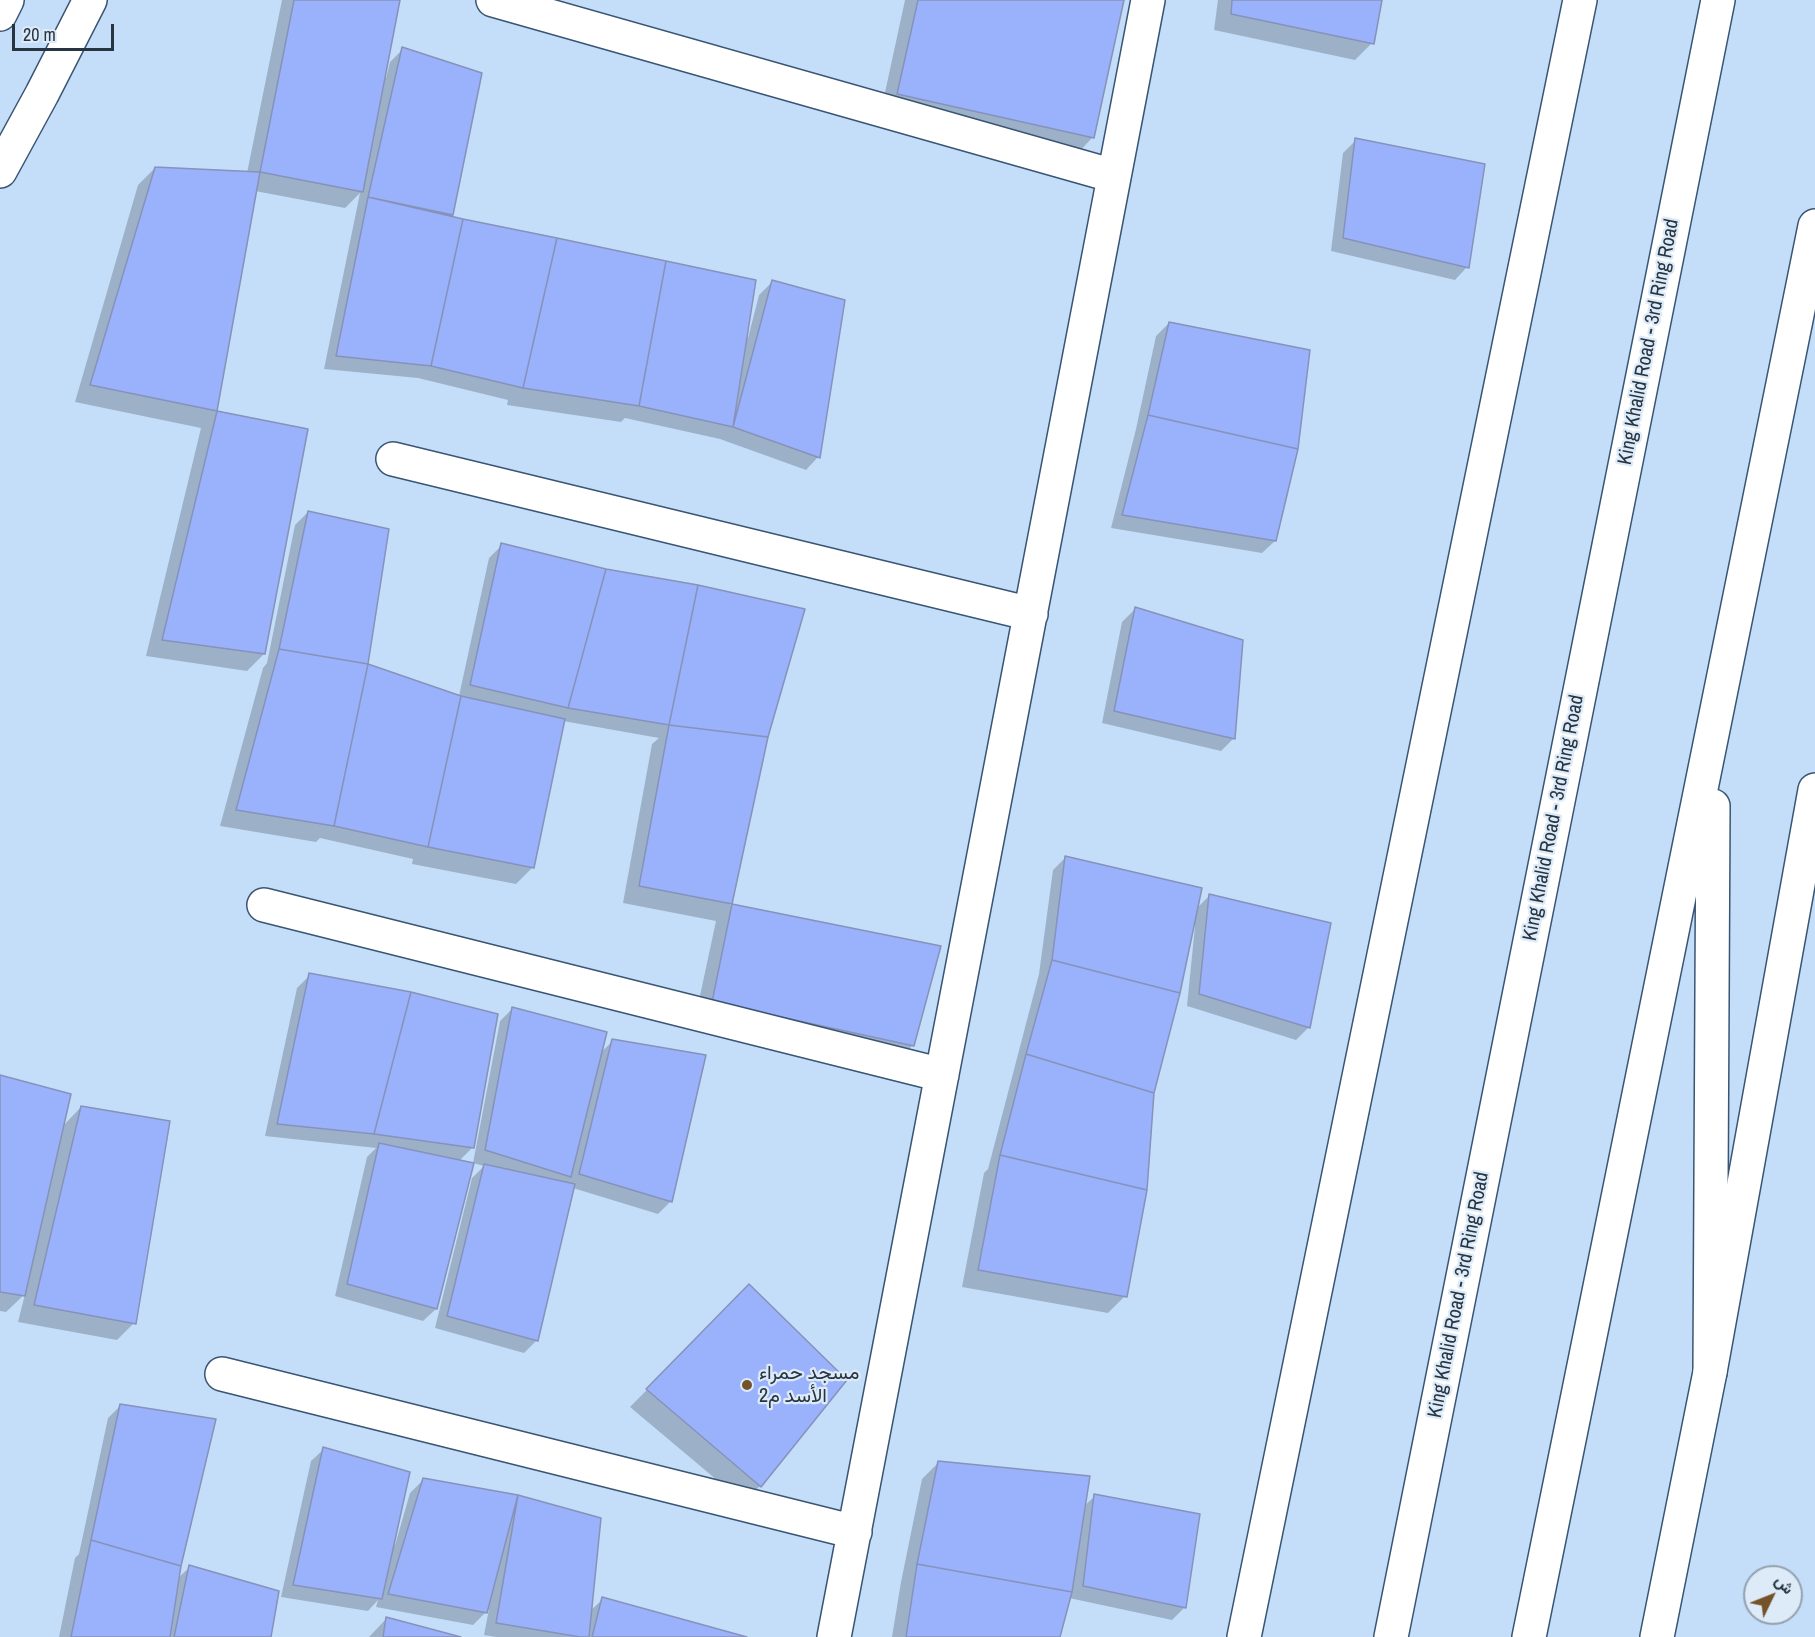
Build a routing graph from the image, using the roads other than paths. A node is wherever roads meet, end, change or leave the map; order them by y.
1 (7, 0) edge
2 (90, 0) edge
3 (493, 0) edge
4 (1148, 0) edge
5 (1580, 0) edge
6 (1718, 0) edge
7 (0, 14) edge
8 (0, 171) edge
9 (1114, 176) junction
10 (1815, 226) edge
11 (393, 459) dead end
12 (1030, 614) junction
13 (1713, 731) junction
14 (1815, 790) edge
15 (264, 905) dead end
16 (942, 1075) junction
17 (1710, 1371) junction
18 (222, 1374) dead end
19 (855, 1532) junction
20 (834, 1637) edge
21 (1244, 1637) edge
22 (1391, 1637) edge
23 (1529, 1637) edge
24 (1657, 1637) edge

1 - 7 main road
2 - 8 main road
3 - 9 main road
4 - 9 main road
5 - 21 main road
6 - 22 main road, King Khalid Road - 3rd Ring Road
9 - 12 main road
10 - 13 main road
11 - 12 main road
12 - 16 main road
13 - 17 main road
13 - 23 main road
14 - 17 main road
15 - 16 main road
16 - 19 main road
17 - 24 main road
18 - 19 main road
19 - 20 main road

